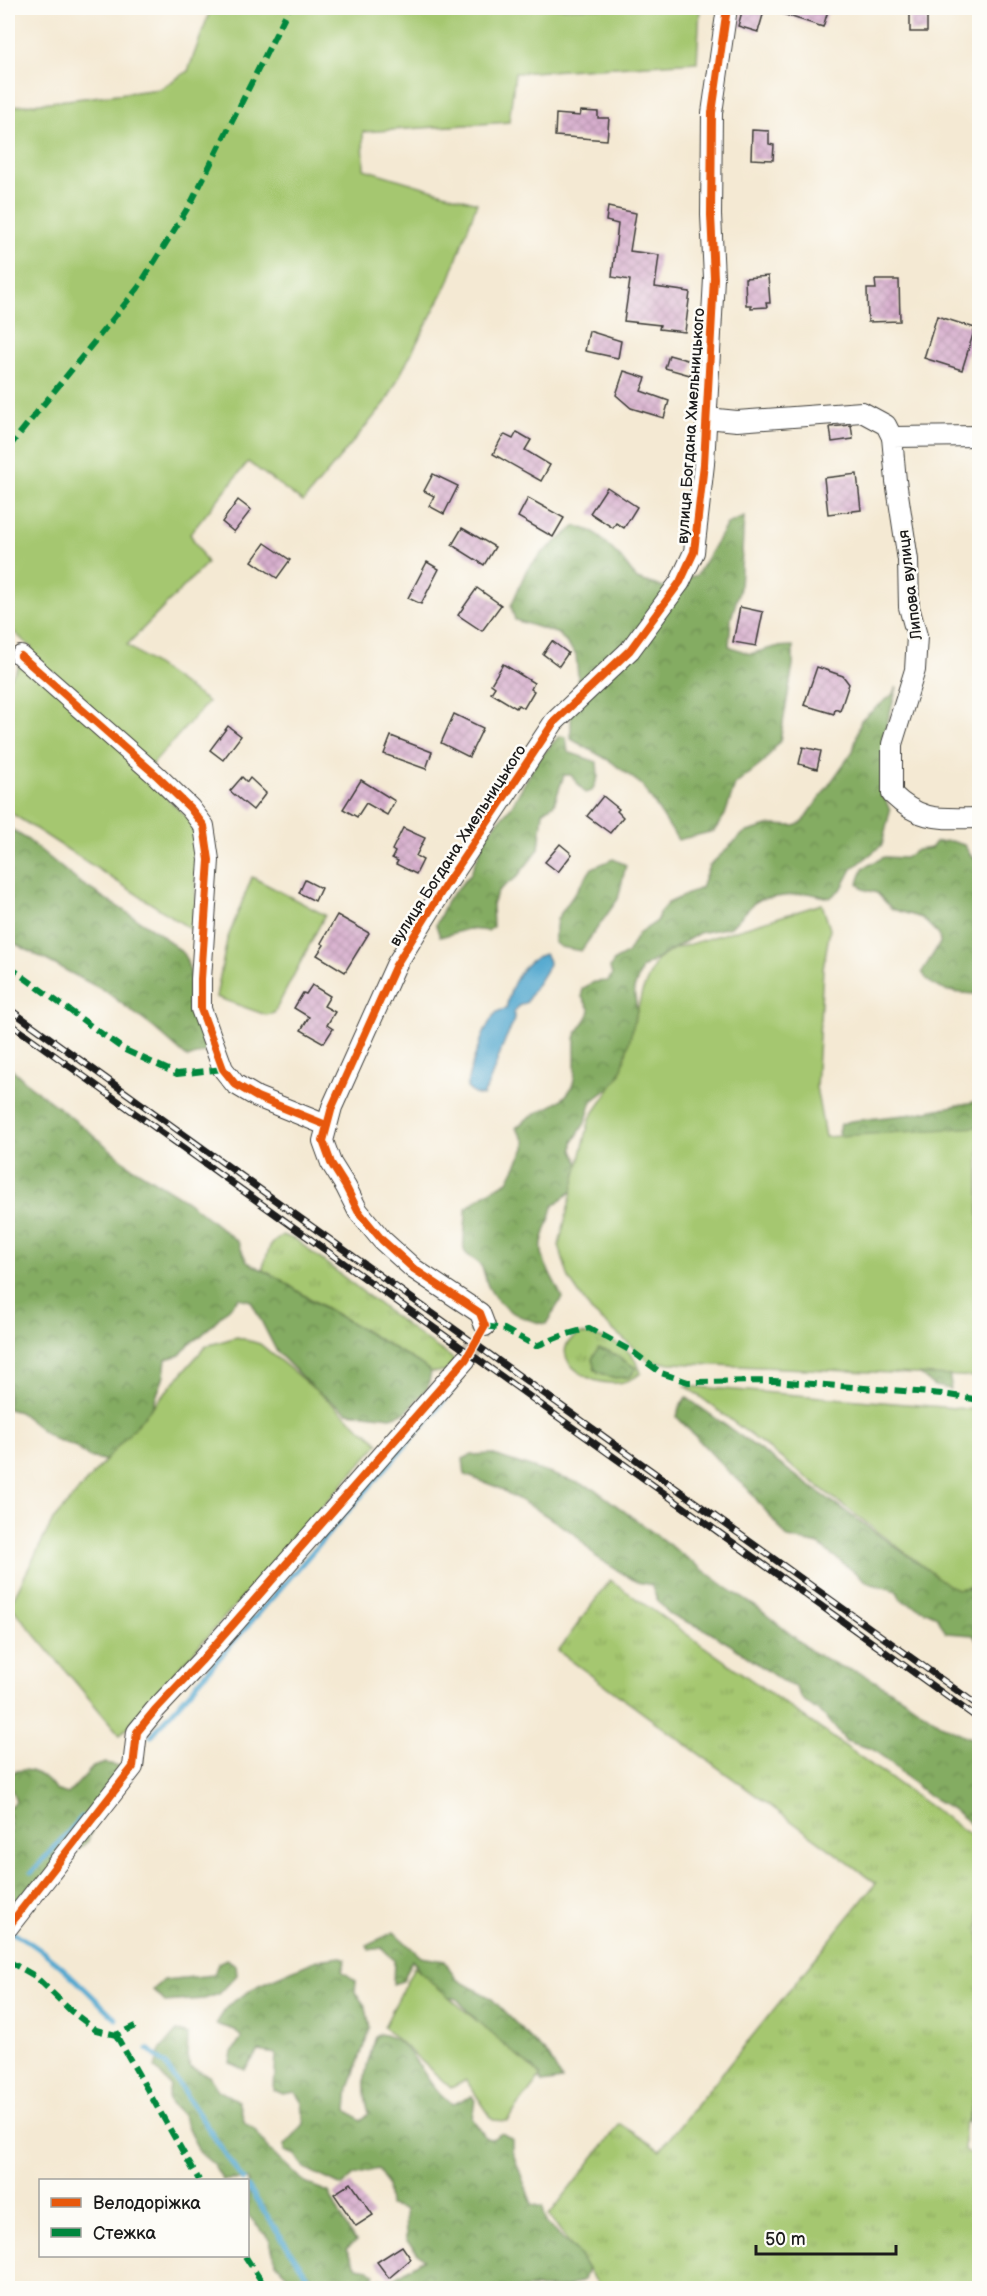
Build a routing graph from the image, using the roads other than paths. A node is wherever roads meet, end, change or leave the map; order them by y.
1 (727, 8) edge
2 (707, 418) junction
3 (980, 436) edge
4 (892, 438) junction
5 (21, 656) dead end
6 (980, 818) edge
7 (326, 1125) junction
8 (485, 1326) dead end
9 (466, 1359) tunnel mouth
10 (10, 1923) edge

1 - 2 street, вулиця Богдана Хмельницького
2 - 4 street
2 - 7 street, вулиця Богдана Хмельницького
3 - 4 street
4 - 6 street, Липова вулиця
5 - 7 street
7 - 8 street
9 - 10 street

